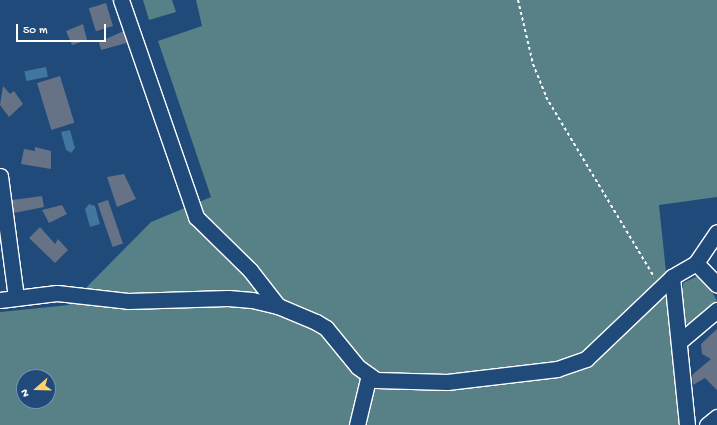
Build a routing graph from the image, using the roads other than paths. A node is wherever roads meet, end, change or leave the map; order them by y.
1 (122, 0) edge
2 (0, 176) edge
3 (716, 232) edge
4 (696, 264) junction
5 (667, 282) junction
6 (717, 285) edge
7 (16, 297) junction
8 (0, 300) edge
9 (278, 306) junction
10 (717, 310) edge
11 (679, 342) junction
12 (368, 375) junction
13 (717, 417) edge
14 (357, 425) edge
15 (687, 425) edge
16 (707, 425) edge

1 - 9 street
2 - 7 street
3 - 4 street
4 - 5 street
4 - 6 street
5 - 11 street
5 - 12 street
7 - 8 street
7 - 9 street
9 - 12 street
10 - 11 street
11 - 15 street
12 - 14 street
13 - 16 street

